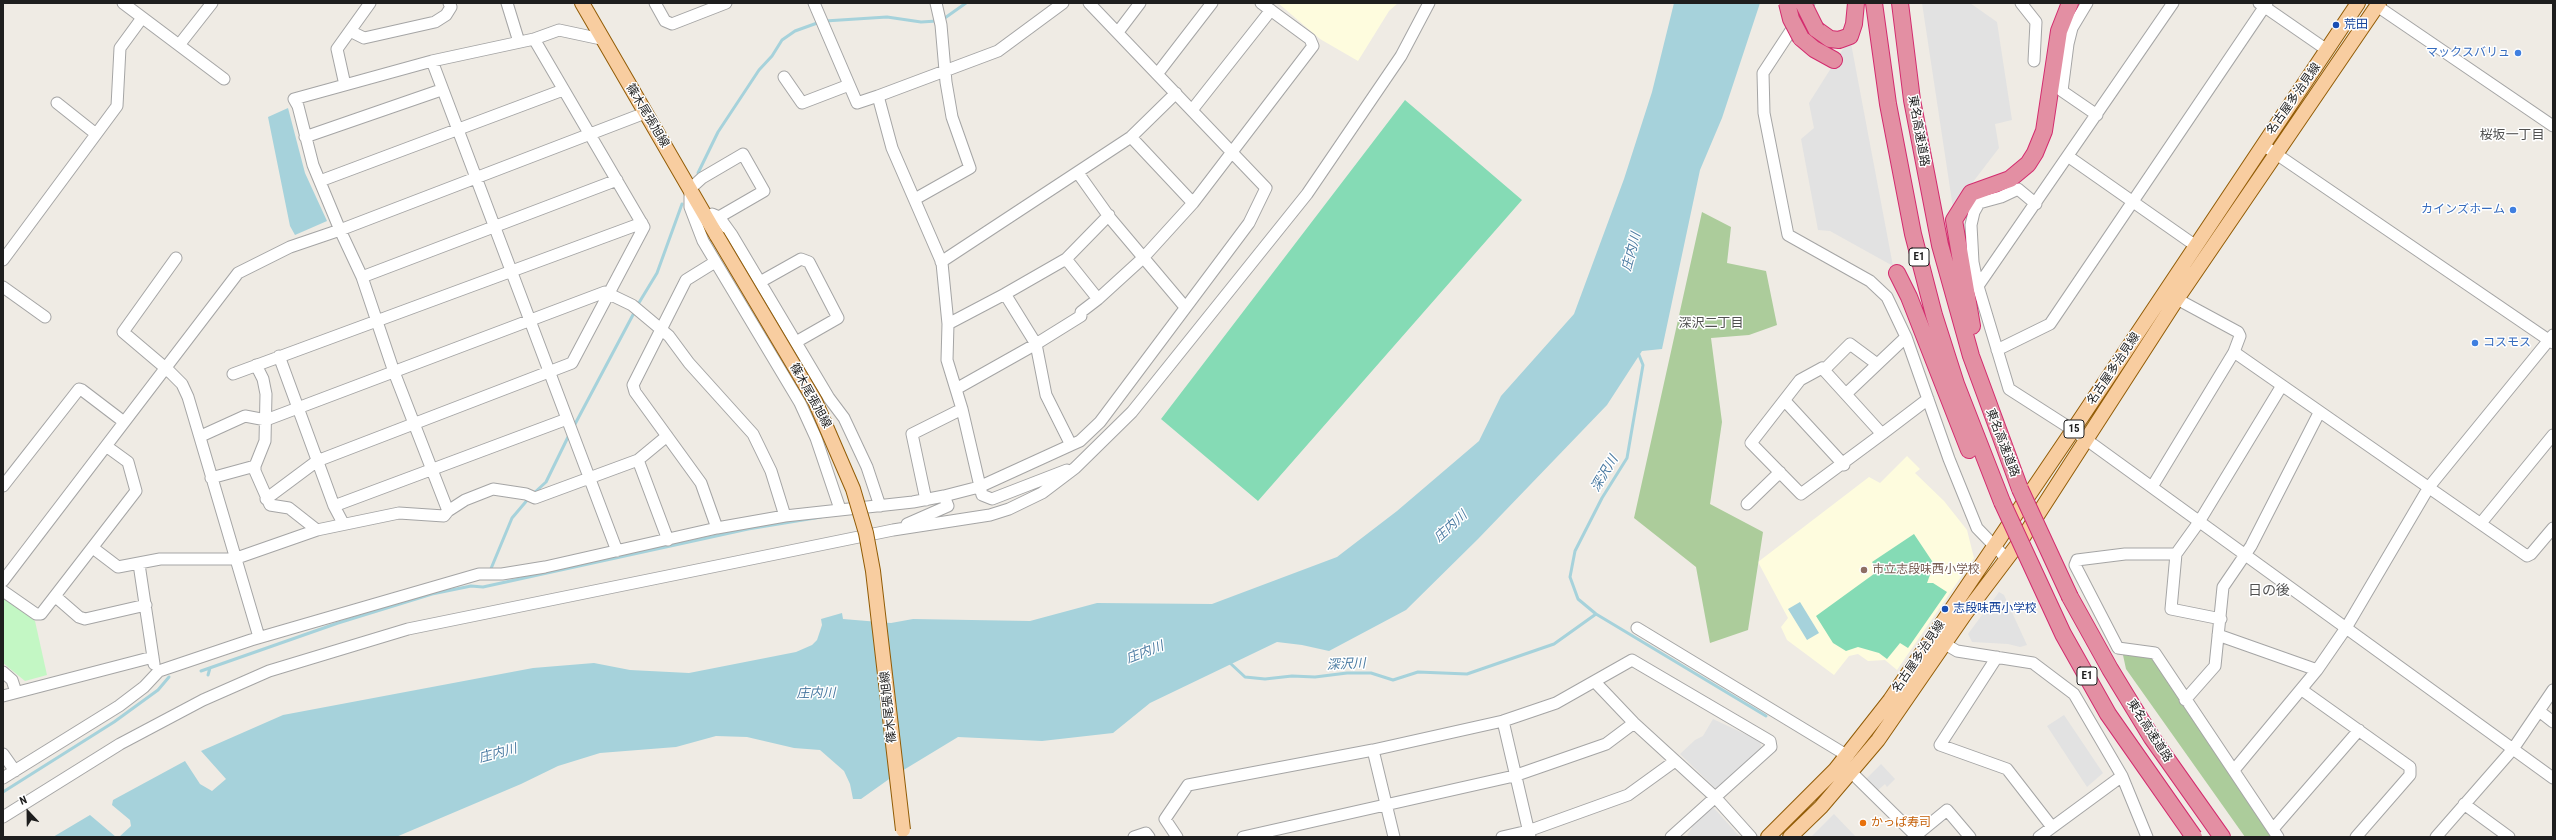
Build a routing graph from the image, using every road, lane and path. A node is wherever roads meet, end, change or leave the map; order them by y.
1 (123, 3) edge
2 (212, 3) edge
3 (370, 3) edge
4 (449, 3) edge
5 (507, 3) edge
6 (582, 3) edge
7 (655, 3) edge
8 (726, 3) edge
9 (814, 3) edge
10 (936, 3) edge
11 (1063, 3) edge
12 (1089, 3) edge
13 (1140, 3) edge
14 (1212, 3) edge
15 (1430, 3) edge
16 (1787, 3) edge
17 (1803, 3) edge
18 (1809, 3) edge
19 (1856, 3) edge
20 (1874, 3) edge
21 (1900, 3) edge
22 (2021, 3) edge
23 (2070, 3) edge
24 (2087, 3) edge
25 (2173, 3) edge
26 (2358, 3) edge
27 (2263, 4) edge
28 (2378, 5) edge
29 (1266, 6) edge
30 (142, 18) junction
31 (350, 31) junction
32 (1118, 32) junction
33 (534, 39) junction
34 (601, 39) junction
35 (519, 42) junction
36 (179, 46) junction
37 (2327, 50) junction
38 (1834, 60) dead end
39 (432, 61) junction
40 (2034, 61) dead end
41 (945, 72) junction
42 (1158, 73) junction
43 (784, 77) dead end
44 (224, 79) dead end
45 (345, 85) junction
46 (849, 85) junction
47 (441, 90) junction
48 (563, 90) junction
49 (1176, 93) junction
50 (878, 96) junction
51 (57, 103) dead end
52 (1192, 110) junction
53 (645, 113) junction
54 (2097, 115) junction
55 (2553, 126) edge
56 (458, 129) junction
57 (96, 134) junction
58 (590, 135) junction
59 (305, 137) junction
60 (1131, 137) junction
61 (2262, 144) junction
62 (1232, 152) junction
63 (2278, 155) junction
64 (2069, 157) junction
65 (1078, 173) junction
66 (476, 177) junction
67 (617, 180) junction
68 (320, 181) junction
69 (690, 189) junction
70 (915, 199) junction
71 (2132, 202) junction
72 (1192, 203) junction
73 (2036, 204) junction
74 (704, 211) junction
75 (1109, 215) junction
76 (719, 217) junction
77 (642, 223) junction
78 (494, 226) junction
79 (340, 230) junction
80 (2196, 246) junction
81 (176, 258) dead end
82 (1143, 258) junction
83 (1066, 259) junction
84 (3, 260) edge
85 (715, 262) junction
86 (942, 262) junction
87 (511, 270) junction
88 (1897, 273) dead end
89 (362, 277) junction
90 (760, 282) junction
91 (1978, 286) junction
92 (3, 287) edge
93 (610, 293) junction
94 (1005, 294) junction
95 (1098, 299) junction
96 (2177, 299) junction
97 (1185, 307) junction
98 (45, 317) dead end
99 (529, 320) junction
100 (375, 322) junction
101 (948, 324) junction
102 (662, 329) junction
103 (1906, 337) junction
104 (2552, 339) edge
105 (796, 342) junction
106 (1036, 344) junction
107 (1997, 350) junction
108 (2234, 352) junction
109 (279, 356) junction
110 (1877, 364) junction
111 (256, 365) junction
112 (165, 368) junction
113 (1824, 370) junction
114 (394, 372) junction
115 (549, 373) junction
116 (233, 374) dead end
117 (2281, 387) junction
118 (956, 389) junction
119 (1847, 393) junction
120 (1928, 399) junction
121 (1785, 402) junction
122 (297, 409) junction
123 (962, 409) junction
124 (2319, 413) junction
125 (1992, 417) junction
126 (265, 420) junction
127 (124, 422) junction
128 (414, 424) junction
129 (570, 427) junction
130 (2073, 430) junction
131 (1882, 434) junction
132 (2553, 435) edge
133 (201, 436) junction
134 (667, 436) junction
135 (2084, 440) junction
136 (1071, 445) junction
137 (106, 446) junction
138 (638, 460) junction
139 (317, 461) junction
140 (1844, 465) junction
141 (255, 466) junction
142 (1075, 468) junction
143 (432, 471) junction
144 (1780, 472) junction
145 (589, 477) junction
146 (211, 478) junction
147 (3, 486) edge
148 (978, 487) junction
149 (2429, 487) junction
150 (2152, 488) junction
151 (944, 496) junction
152 (266, 499) junction
153 (926, 500) junction
154 (1747, 504) dead end
155 (1998, 504) junction
156 (334, 506) junction
157 (880, 506) junction
158 (840, 509) junction
159 (448, 511) junction
160 (785, 516) junction
161 (2199, 522) junction
162 (343, 523) junction
163 (2481, 524) junction
164 (717, 528) junction
165 (2553, 528) edge
166 (317, 530) junction
167 (893, 530) junction
168 (668, 540) junction
169 (1995, 546) junction
170 (93, 548) junction
171 (617, 551) junction
172 (2176, 554) junction
173 (2245, 555) junction
174 (236, 559) junction
175 (2007, 559) junction
176 (139, 564) junction
177 (3, 581) edge
178 (3, 591) edge
179 (56, 596) junction
180 (146, 605) junction
181 (2221, 618) junction
182 (1637, 628) dead end
183 (2346, 628) junction
184 (2218, 635) junction
185 (259, 637) junction
186 (1945, 644) junction
187 (153, 657) junction
188 (1997, 657) junction
189 (2318, 670) junction
190 (3, 672) edge
191 (156, 674) junction
192 (1595, 682) junction
193 (2302, 690) junction
194 (2553, 690) edge
195 (16, 692) junction
196 (3, 696) edge
197 (2185, 700) junction
198 (2538, 711) junction
199 (1503, 721) junction
200 (2553, 722) edge
201 (1634, 723) junction
202 (2359, 730) junction
203 (2513, 749) junction
204 (1373, 750) junction
205 (3, 754) edge
206 (1848, 756) junction
207 (1675, 761) junction
208 (2234, 770) junction
209 (15, 771) junction
210 (1852, 773) junction
211 (1514, 776) junction
212 (2122, 776) junction
213 (3, 778) edge
214 (2553, 778) edge
215 (1715, 797) junction
216 (2464, 804) junction
217 (1387, 806) junction
218 (3, 817) edge
219 (2052, 827) junction
220 (2276, 833) edge
221 (903, 834) edge
222 (1529, 834) edge
223 (1915, 836) edge
224 (1134, 837) edge
225 (1149, 837) edge
226 (1177, 837) edge
227 (1243, 837) edge
228 (1394, 837) edge
229 (1502, 837) edge
230 (1670, 837) edge
231 (1751, 837) edge
232 (1768, 837) edge
233 (1790, 837) edge
234 (1970, 837) edge
235 (2040, 837) edge
236 (2147, 837) edge
237 (2194, 837) edge
238 (2222, 837) edge
239 (2356, 837) edge
240 (2436, 837) edge
241 (2509, 837) edge

1 - 30 street
2 - 36 street
3 - 31 street
4 - 31 street
5 - 35 street
6 - 34 main road, 篠木尾張旭線
7 - 8 street
9 - 46 street
10 - 41 street
11 - 41 street
12 - 32 street
13 - 32 street
14 - 42 street
15 - 142 street
16 - 38 highway, bridge
17 - 19 highway, bridge
18 - 103 street
20 - 155 highway, 東名高速道路 / E1
21 - 125 highway, 東名高速道路 / E1
22 - 40 street
23 - 125 highway
24 - 54 street
25 - 54 street
26 - 37 main road, 名古屋多治見線 / 15
27 - 37 street
27 - 71 street
28 - 55 street
28 - 63 main road, 名古屋多治見線 / 15
29 - 52 street
29 - 62 street
30 - 36 street
30 - 57 street
31 - 45 street
32 - 42 street
33 - 34 street
33 - 35 street
33 - 48 street
34 - 53 main road, 篠木尾張旭線
35 - 39 street
36 - 44 street
37 - 61 main road, 名古屋多治見線 / 15
39 - 45 street
39 - 47 street
41 - 50 street
41 - 70 street
42 - 49 street
43 - 46 street
45 - 59 street
46 - 50 street
47 - 56 street
47 - 59 street
48 - 56 street
48 - 58 street
49 - 52 street
49 - 60 street
50 - 70 street
51 - 57 street
52 - 62 street
53 - 58 street
53 - 69 main road, 篠木尾張旭線
54 - 64 street
56 - 66 street
56 - 68 street
57 - 84 street
58 - 66 street
58 - 67 street
59 - 68 street
60 - 65 street
60 - 72 street
61 - 63 street
61 - 80 main road, 名古屋多治見線 / 15
62 - 72 street
62 - 97 street
63 - 96 main road, 名古屋多治見線 / 15
63 - 104 street
64 - 71 street
64 - 73 street
65 - 75 street
65 - 86 street
66 - 78 street
66 - 79 street
67 - 77 street
67 - 78 street
68 - 79 street
69 - 74 main road, 篠木尾張旭線
69 - 76 street
69 - 85 street
70 - 86 street
71 - 80 street
71 - 107 street
72 - 82 street
73 - 91 street
73 - 91 street
74 - 76 street
74 - 221 main road, 篠木尾張旭線, bridge
75 - 82 street
75 - 83 street
76 - 90 street
77 - 87 street
77 - 93 street
78 - 87 street
78 - 89 street
79 - 89 street
79 - 112 street
80 - 130 main road, 名古屋多治見線 / 15
81 - 112 street
82 - 95 street
82 - 97 street
83 - 94 street
83 - 95 street
85 - 102 street
85 - 158 street
86 - 101 street
87 - 99 street
87 - 100 street
88 - 155 highway
89 - 100 street
90 - 105 street
90 - 105 street
91 - 107 street
92 - 98 street
93 - 99 street
93 - 102 street
93 - 115 street
94 - 101 street
94 - 106 street
95 - 106 street
96 - 108 street
96 - 135 main road, 名古屋多治見線 / 15
97 - 136 street
99 - 114 street
99 - 115 street
100 - 109 street
100 - 114 street
101 - 118 street
102 - 134 street
102 - 160 street
103 - 110 street
103 - 120 street
104 - 149 street
105 - 157 street
106 - 118 street
106 - 136 street
107 - 130 street
108 - 117 street
108 - 150 street
109 - 111 street
109 - 122 street
110 - 113 street
110 - 119 street
111 - 116 street
111 - 126 street
112 - 127 street
112 - 133 street
113 - 119 street
113 - 121 street
114 - 122 street
114 - 128 street
115 - 128 street
115 - 129 street
117 - 124 street
117 - 161 street
118 - 123 street
119 - 131 street
120 - 131 street
120 - 169 street
121 - 140 street
121 - 144 street
122 - 126 street
122 - 139 street
123 - 148 street
123 - 153 street
124 - 149 street
124 - 173 street
125 - 238 highway, 東名高速道路 / E1, bridge
126 - 133 street
126 - 141 street
127 - 137 street
127 - 147 street
128 - 139 street
128 - 143 street
129 - 143 street
129 - 145 street
130 - 135 street
130 - 169 main road, 名古屋多治見線 / 15
131 - 140 street
132 - 163 street
133 - 146 street
134 - 138 street
134 - 164 street
135 - 150 street
135 - 175 main road, 名古屋多治見線 / 15
136 - 148 street
137 - 170 street
137 - 177 street
138 - 145 street
138 - 168 street
139 - 152 street
139 - 156 street
140 - 144 street
141 - 146 street
141 - 152 street
142 - 148 street
142 - 167 street
143 - 156 street
143 - 159 street
144 - 154 street
145 - 159 street
145 - 171 street
146 - 174 street
148 - 151 street
149 - 163 street
149 - 183 street
150 - 161 street
151 - 153 street
151 - 167 street
152 - 166 street
153 - 157 street
155 - 237 highway, 東名高速道路 / E1, bridge
156 - 162 street
157 - 158 street
158 - 160 street
159 - 162 street
160 - 164 street
161 - 172 street
161 - 173 street
162 - 166 street
163 - 165 street
164 - 168 street
166 - 174 street
167 - 218 street
168 - 171 street
169 - 175 street
169 - 206 main road, 名古屋多治見線 / 15
170 - 176 street
170 - 179 street
171 - 185 street
172 - 181 street
172 - 197 street
173 - 181 street
173 - 183 street
174 - 176 street
174 - 185 street
175 - 186 main road, 名古屋多治見線 / 15
176 - 180 street
178 - 179 street
179 - 180 street
180 - 187 street
181 - 184 street
182 - 206 street
183 - 189 street
183 - 203 street
184 - 189 street
184 - 197 street
185 - 191 street
186 - 188 street
186 - 210 main road, 名古屋多治見線 / 15
187 - 191 street
187 - 195 street
188 - 212 street
188 - 219 street
189 - 193 street
190 - 195 street
191 - 209 street
192 - 199 street
192 - 201 street
192 - 215 street
193 - 202 street
193 - 208 street
194 - 198 street
195 - 196 street
197 - 208 street
198 - 200 street
198 - 203 street
199 - 204 street
199 - 211 street
201 - 207 street
201 - 211 street
202 - 220 street
202 - 239 street
203 - 214 street
203 - 216 street
204 - 217 street
204 - 226 street
205 - 209 street
206 - 232 main road, 名古屋多治見線 / 15
207 - 215 street
207 - 222 street
208 - 220 street
209 - 213 street
210 - 223 street
210 - 233 main road, 名古屋多治見線 / 15
211 - 217 street
211 - 222 street
212 - 219 street
212 - 236 street
215 - 230 street
215 - 231 street
216 - 240 street
216 - 241 street
217 - 227 street
217 - 228 street
219 - 235 street
222 - 229 street
223 - 234 street
224 - 225 street

